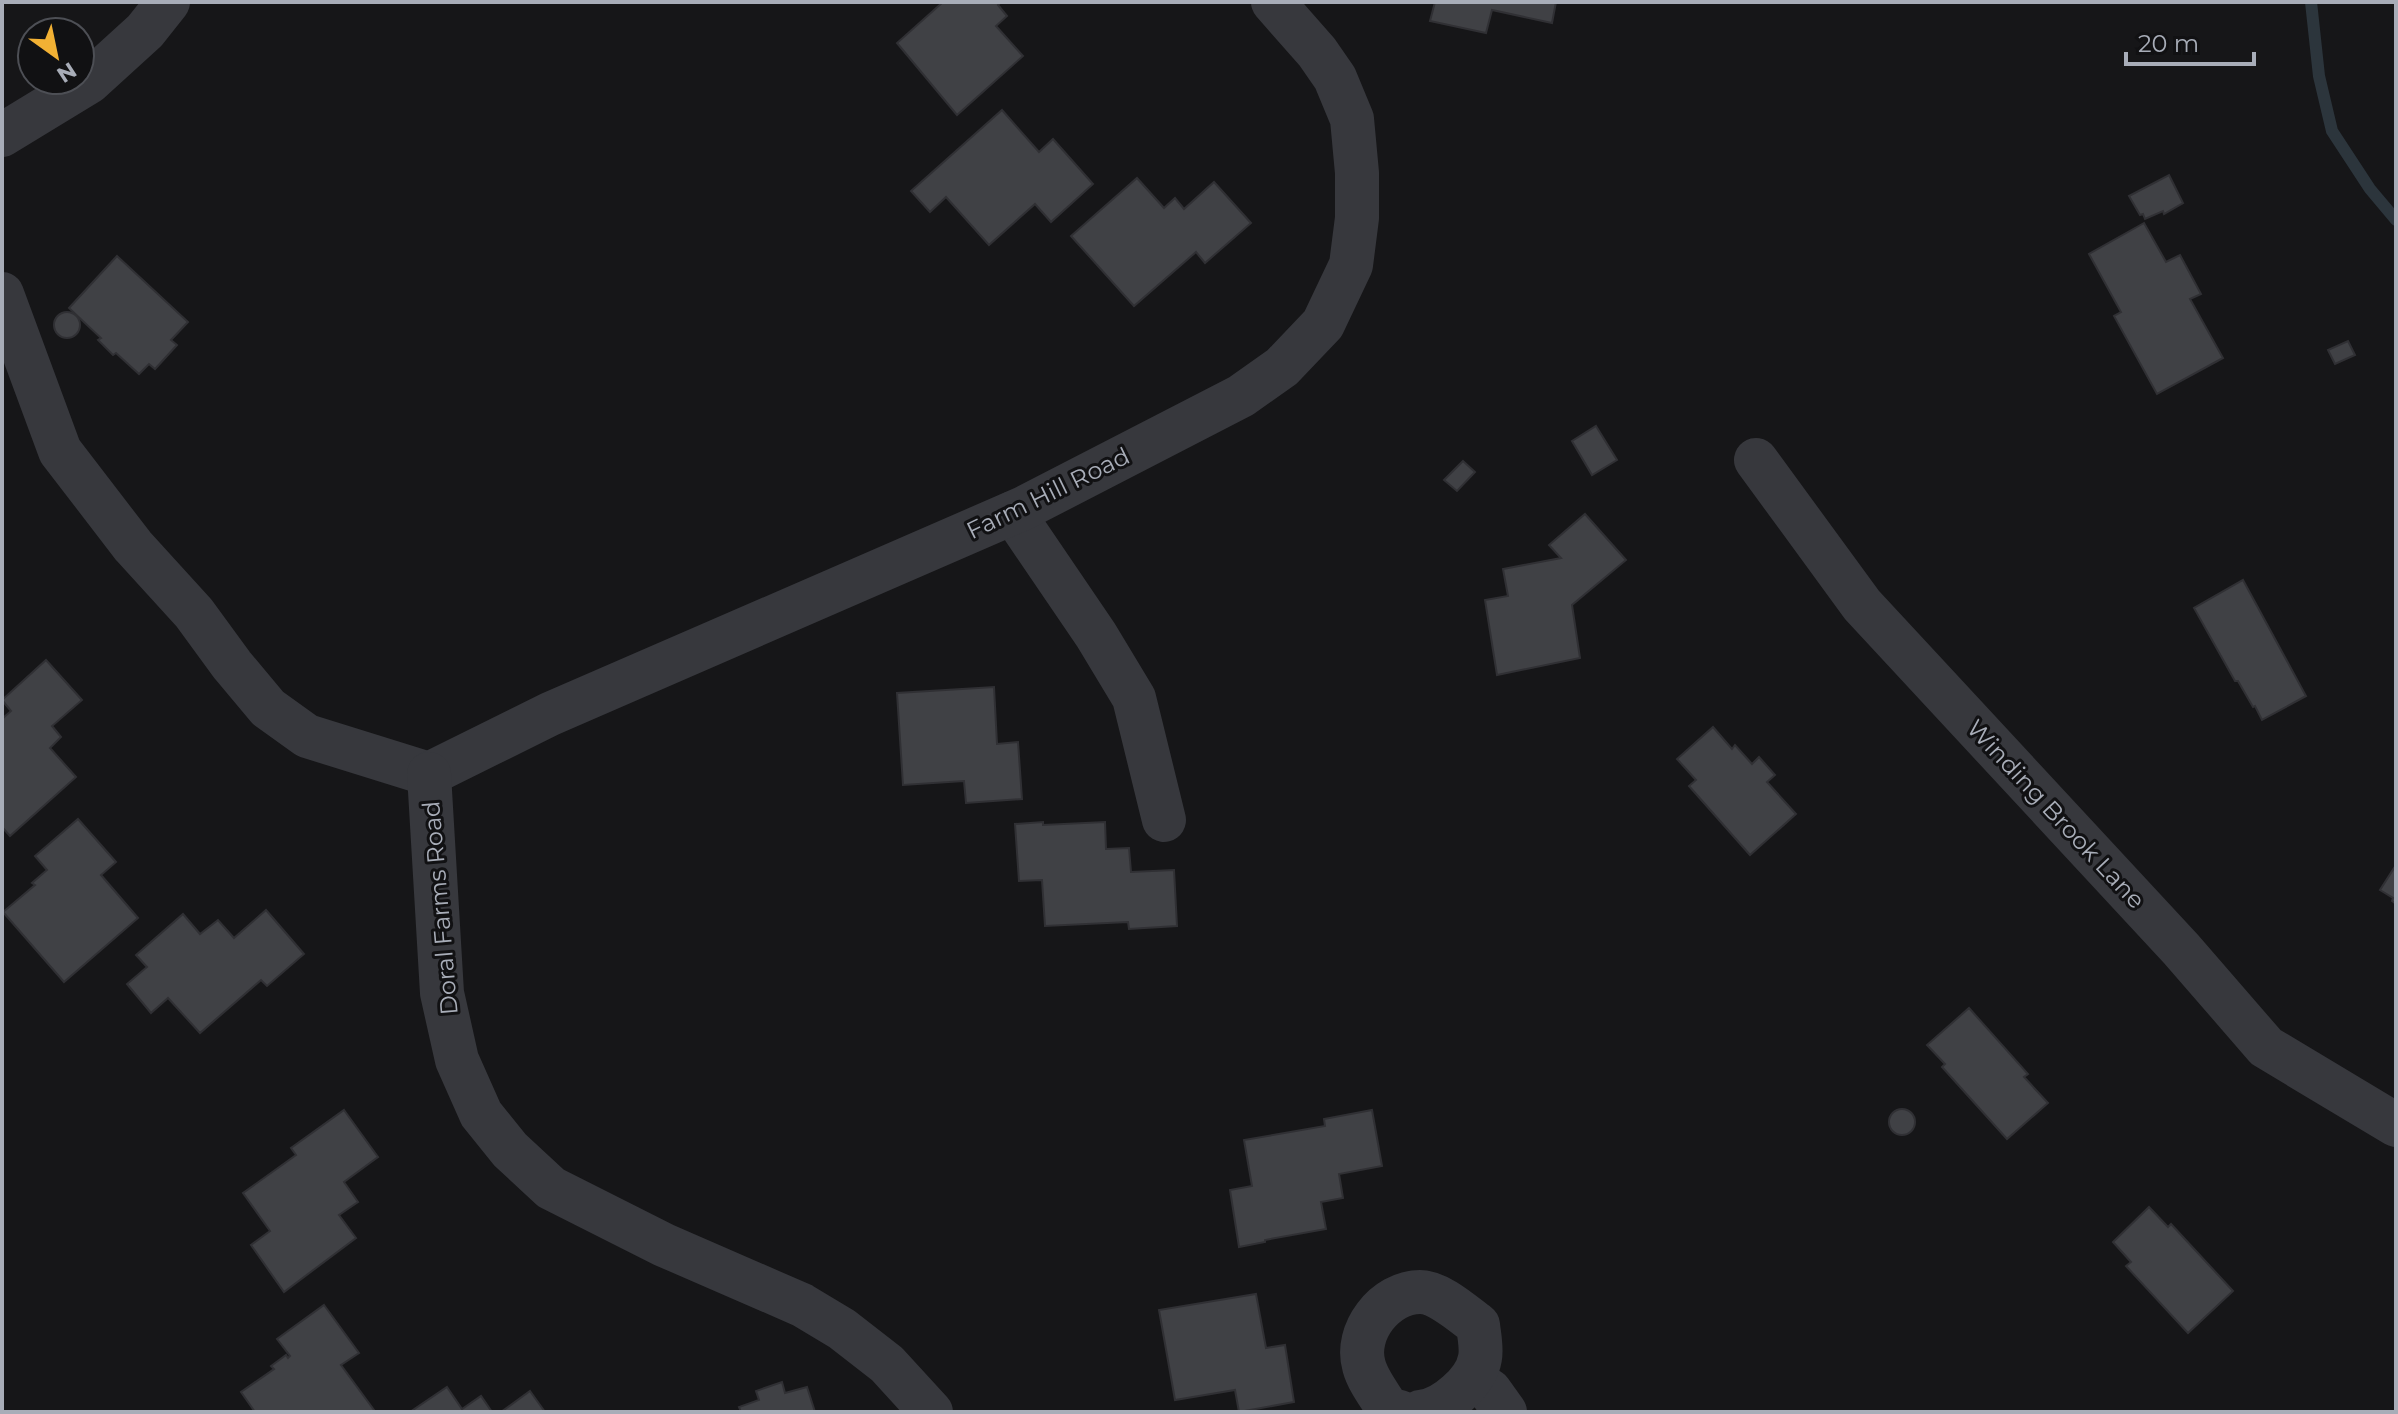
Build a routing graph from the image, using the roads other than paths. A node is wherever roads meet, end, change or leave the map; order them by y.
1 (168, 2) edge
2 (1273, 2) edge
3 (2, 135) edge
4 (2, 294) edge
5 (1756, 460) dead end
6 (1013, 513) junction
7 (429, 774) junction
8 (1164, 820) dead end
9 (2396, 1125) edge
10 (1473, 1380) junction
11 (931, 1412) edge
12 (1400, 1412) edge
13 (1420, 1412) edge
14 (1505, 1412) edge

1 - 3 street
2 - 6 street, Farm Hill Road
4 - 7 street, Doral Farms Road
5 - 9 street, Winding Brook Lane
6 - 7 street, Farm Hill Road
6 - 8 street
7 - 11 street, Doral Farms Road
10 - 12 street
10 - 13 street
10 - 14 street

